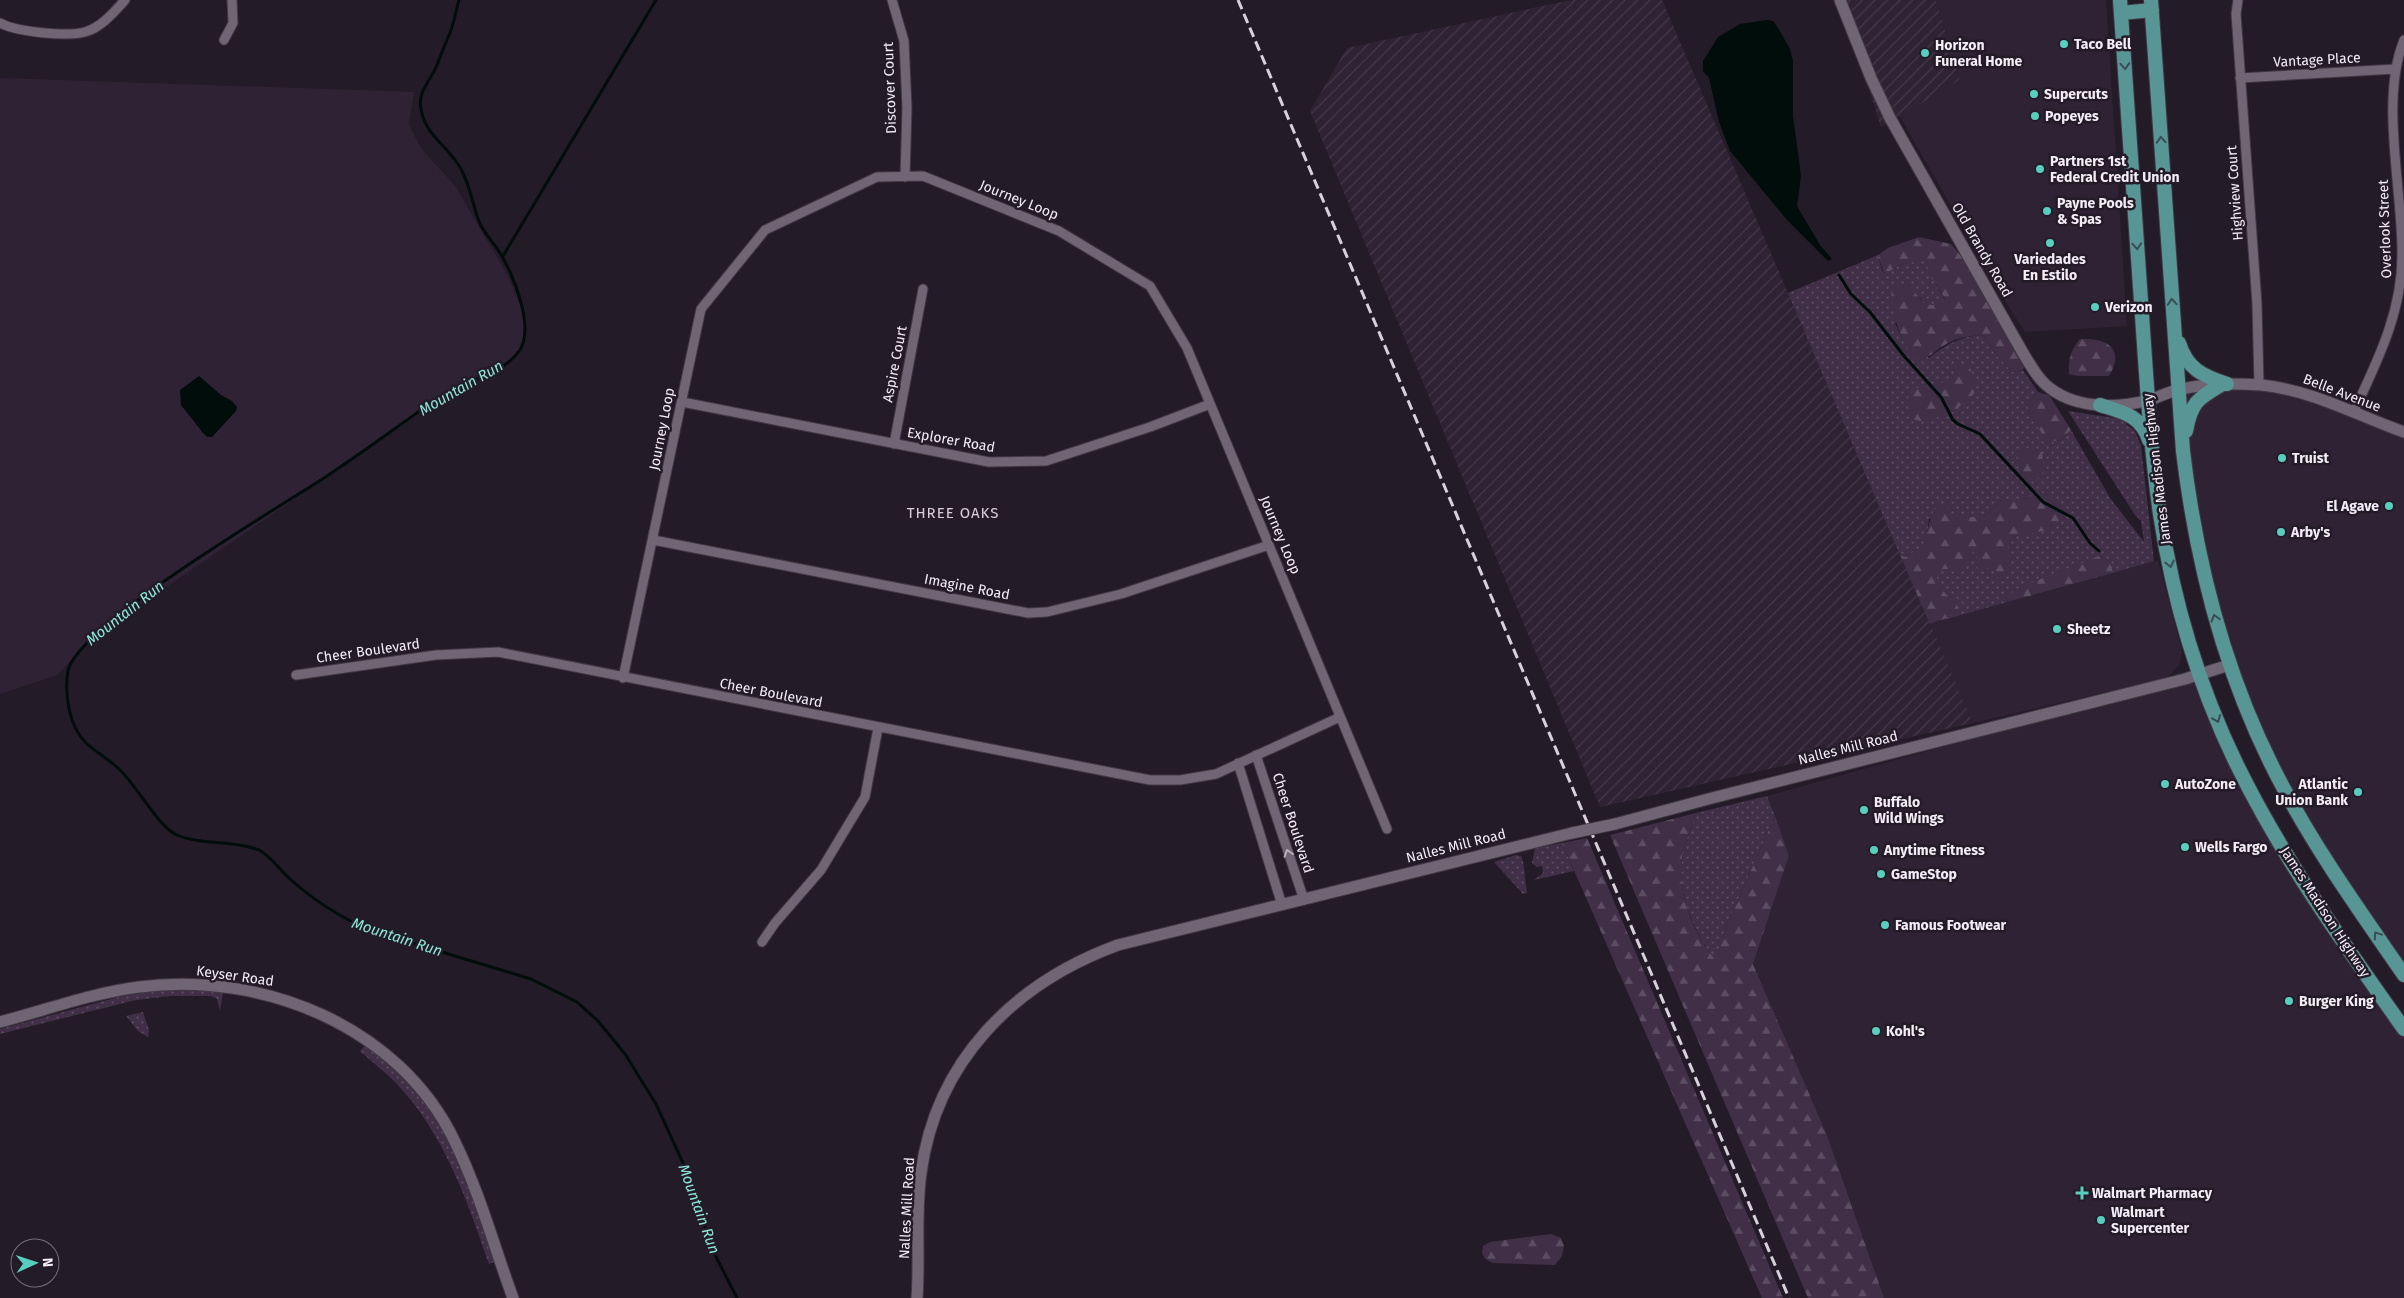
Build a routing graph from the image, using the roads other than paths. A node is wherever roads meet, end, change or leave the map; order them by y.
1 (125, 0) edge
2 (232, 0) edge
3 (892, 0) edge
4 (1840, 0) edge
5 (2238, 0) edge
6 (2152, 5) edge
7 (2120, 6) edge
8 (0, 23) edge
9 (224, 40) dead end
10 (2404, 40) edge
11 (2395, 69) junction
12 (2240, 78) junction
13 (905, 176) junction
14 (923, 290) dead end
15 (2173, 326) junction
16 (2224, 384) junction
17 (2259, 385) junction
18 (2178, 390) junction
19 (2148, 400) junction
20 (682, 402) junction
21 (1210, 404) junction
22 (2100, 405) junction
23 (2354, 411) junction
24 (2404, 432) edge
25 (894, 444) junction
26 (2183, 451) junction
27 (2153, 458) junction
28 (653, 540) junction
29 (1269, 545) junction
30 (2229, 665) junction
31 (296, 675) dead end
32 (2200, 675) junction
33 (623, 678) junction
34 (1340, 718) junction
35 (878, 728) junction
36 (1256, 755) junction
37 (1238, 763) junction
38 (1387, 829) dead end
39 (1304, 900) junction
40 (1282, 905) junction
41 (762, 942) dead end
42 (2404, 976) edge
43 (0, 1022) edge
44 (2404, 1029) edge
45 (513, 1298) edge
46 (917, 1298) edge

1 - 8 street
2 - 9 street
3 - 13 street, Discover Court
4 - 22 street, Old Brandy Road
5 - 12 street, Highview Court
6 - 7 main road
15 -> 6 main road, James Madison Highway
7 -> 19 main road, James Madison Highway
10 - 11 street, Overlook Street
11 - 12 street, Vantage Place
11 - 23 street, Overlook Street
12 - 17 street, Highview Court
13 - 20 street, Journey Loop
13 - 21 street, Journey Loop
14 - 25 street, Aspire Court
15 - 16 main road
15 - 18 main road, James Madison Highway
16 - 17 street, Belle Avenue
16 - 18 street, Belle Avenue
16 - 26 main road
17 - 23 street, Belle Avenue
18 - 19 street, Old Brandy Road
18 - 26 main road, James Madison Highway
19 - 22 street, Old Brandy Road
19 - 27 main road, James Madison Highway
20 - 25 street, Explorer Road
20 - 28 street, Journey Loop
21 - 25 street, Explorer Road
21 - 29 street, Journey Loop
22 - 27 main road
23 - 24 street, Belle Avenue
30 -> 26 main road, James Madison Highway
27 -> 32 main road, James Madison Highway
28 - 29 street, Imagine Road
28 - 33 street, Journey Loop
29 - 34 street, Journey Loop
30 - 32 street, Nalles Mill Road
42 -> 30 main road, James Madison Highway
31 - 33 street, Cheer Boulevard
32 - 39 street, Nalles Mill Road, bridge
32 -> 44 main road, James Madison Highway
33 - 35 street, Cheer Boulevard
34 - 36 street, Cheer Boulevard
34 - 38 street, Journey Loop
35 - 37 street, Cheer Boulevard
35 - 41 street
36 - 37 street, Cheer Boulevard
39 -> 36 street, Cheer Boulevard
37 - 40 street
39 - 40 street, Nalles Mill Road
40 - 46 street, Nalles Mill Road
43 - 45 street, Keyser Road

